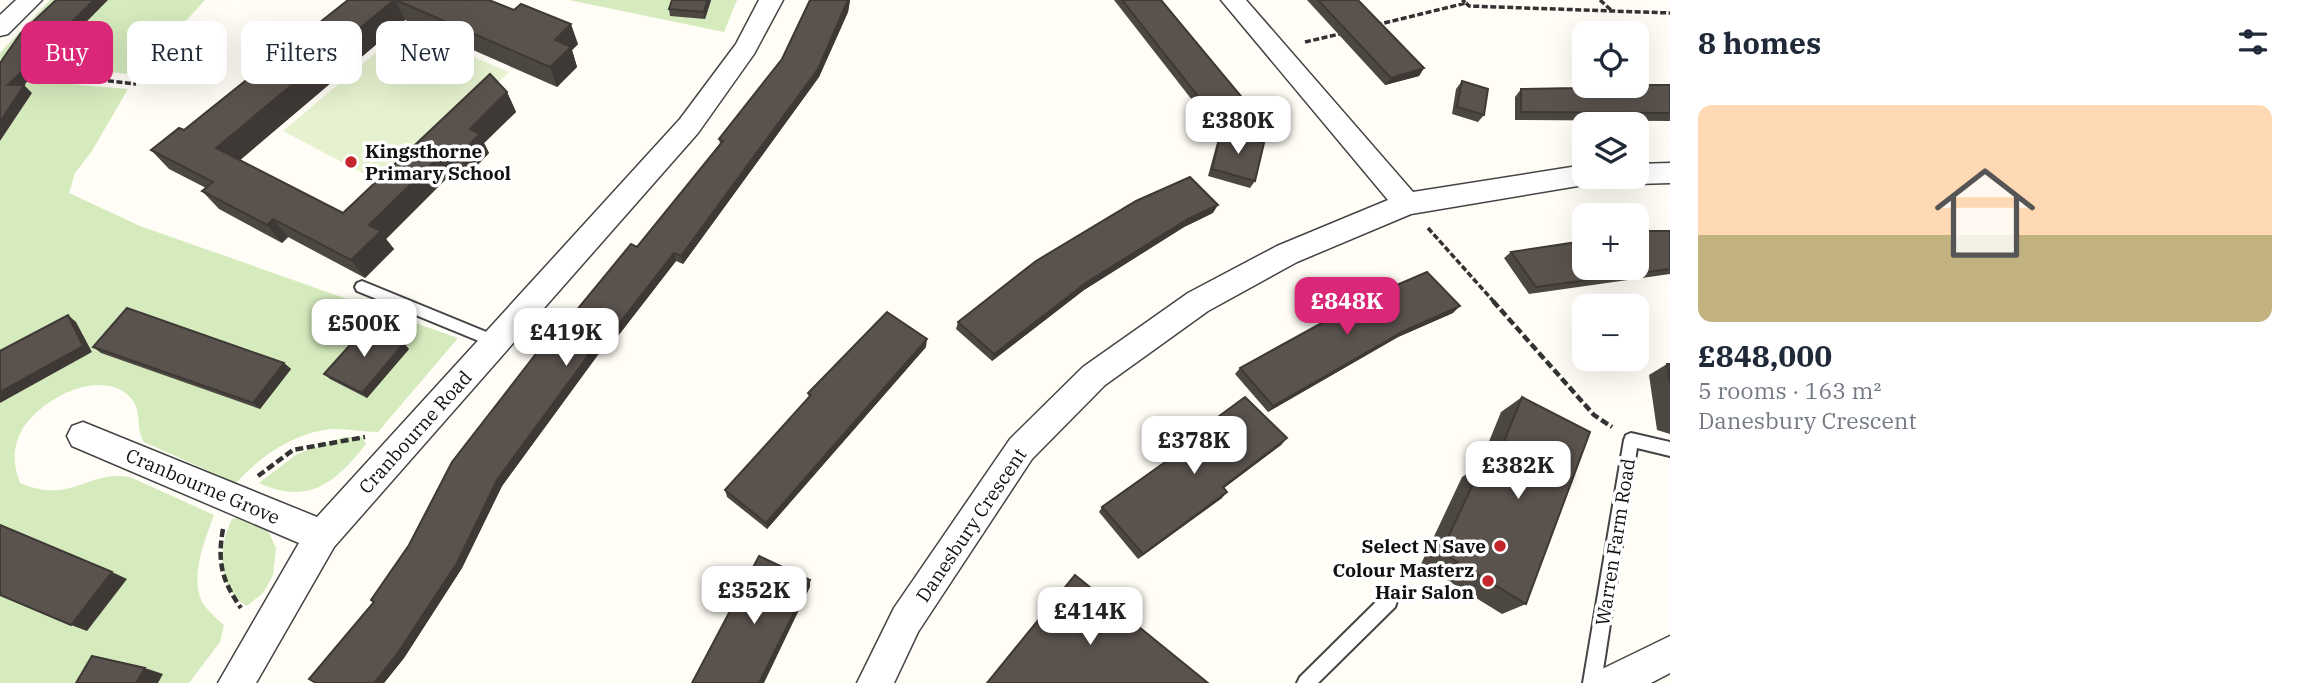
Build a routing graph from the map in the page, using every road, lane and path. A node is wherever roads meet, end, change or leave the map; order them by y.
1 (30, 0) edge
2 (771, 0) edge
3 (1233, 0) edge
4 (1600, 0) edge
5 (1464, 2) edge
6 (1612, 11) junction
7 (1670, 13) edge
8 (1376, 25) edge
9 (0, 27) edge
10 (1350, 31) edge
11 (1277, 50) junction
12 (1670, 173) edge
13 (1649, 174) edge
14 (1572, 177) edge
15 (1407, 204) junction
16 (362, 287) dead end
17 (496, 342) junction
18 (83, 436) dead end
19 (1631, 440) junction
20 (1670, 449) edge
21 (322, 536) junction
22 (1389, 601) dead end
23 (1670, 654) edge
24 (236, 683) edge
25 (875, 683) edge
26 (1306, 683) edge
27 (1592, 683) edge
28 (1613, 683) edge

1 - 9 street
2 - 17 street, Cranbourne Road
3 - 11 street
4 - 6 path
5 - 6 path
5 - 8 path
6 - 7 path
10 - 11 path
11 - 15 street
12 - 13 street
14 - 15 street, Danesbury Crescent
15 - 19 path
15 - 25 street, Danesbury Crescent
16 - 17 lane
17 - 21 street, Cranbourne Road
18 - 21 street, Cranbourne Grove
19 - 20 lane, Warren Farm Road
19 - 27 lane, Warren Farm Road
21 - 24 street, Cranbourne Road
22 - 26 lane
23 - 28 street

